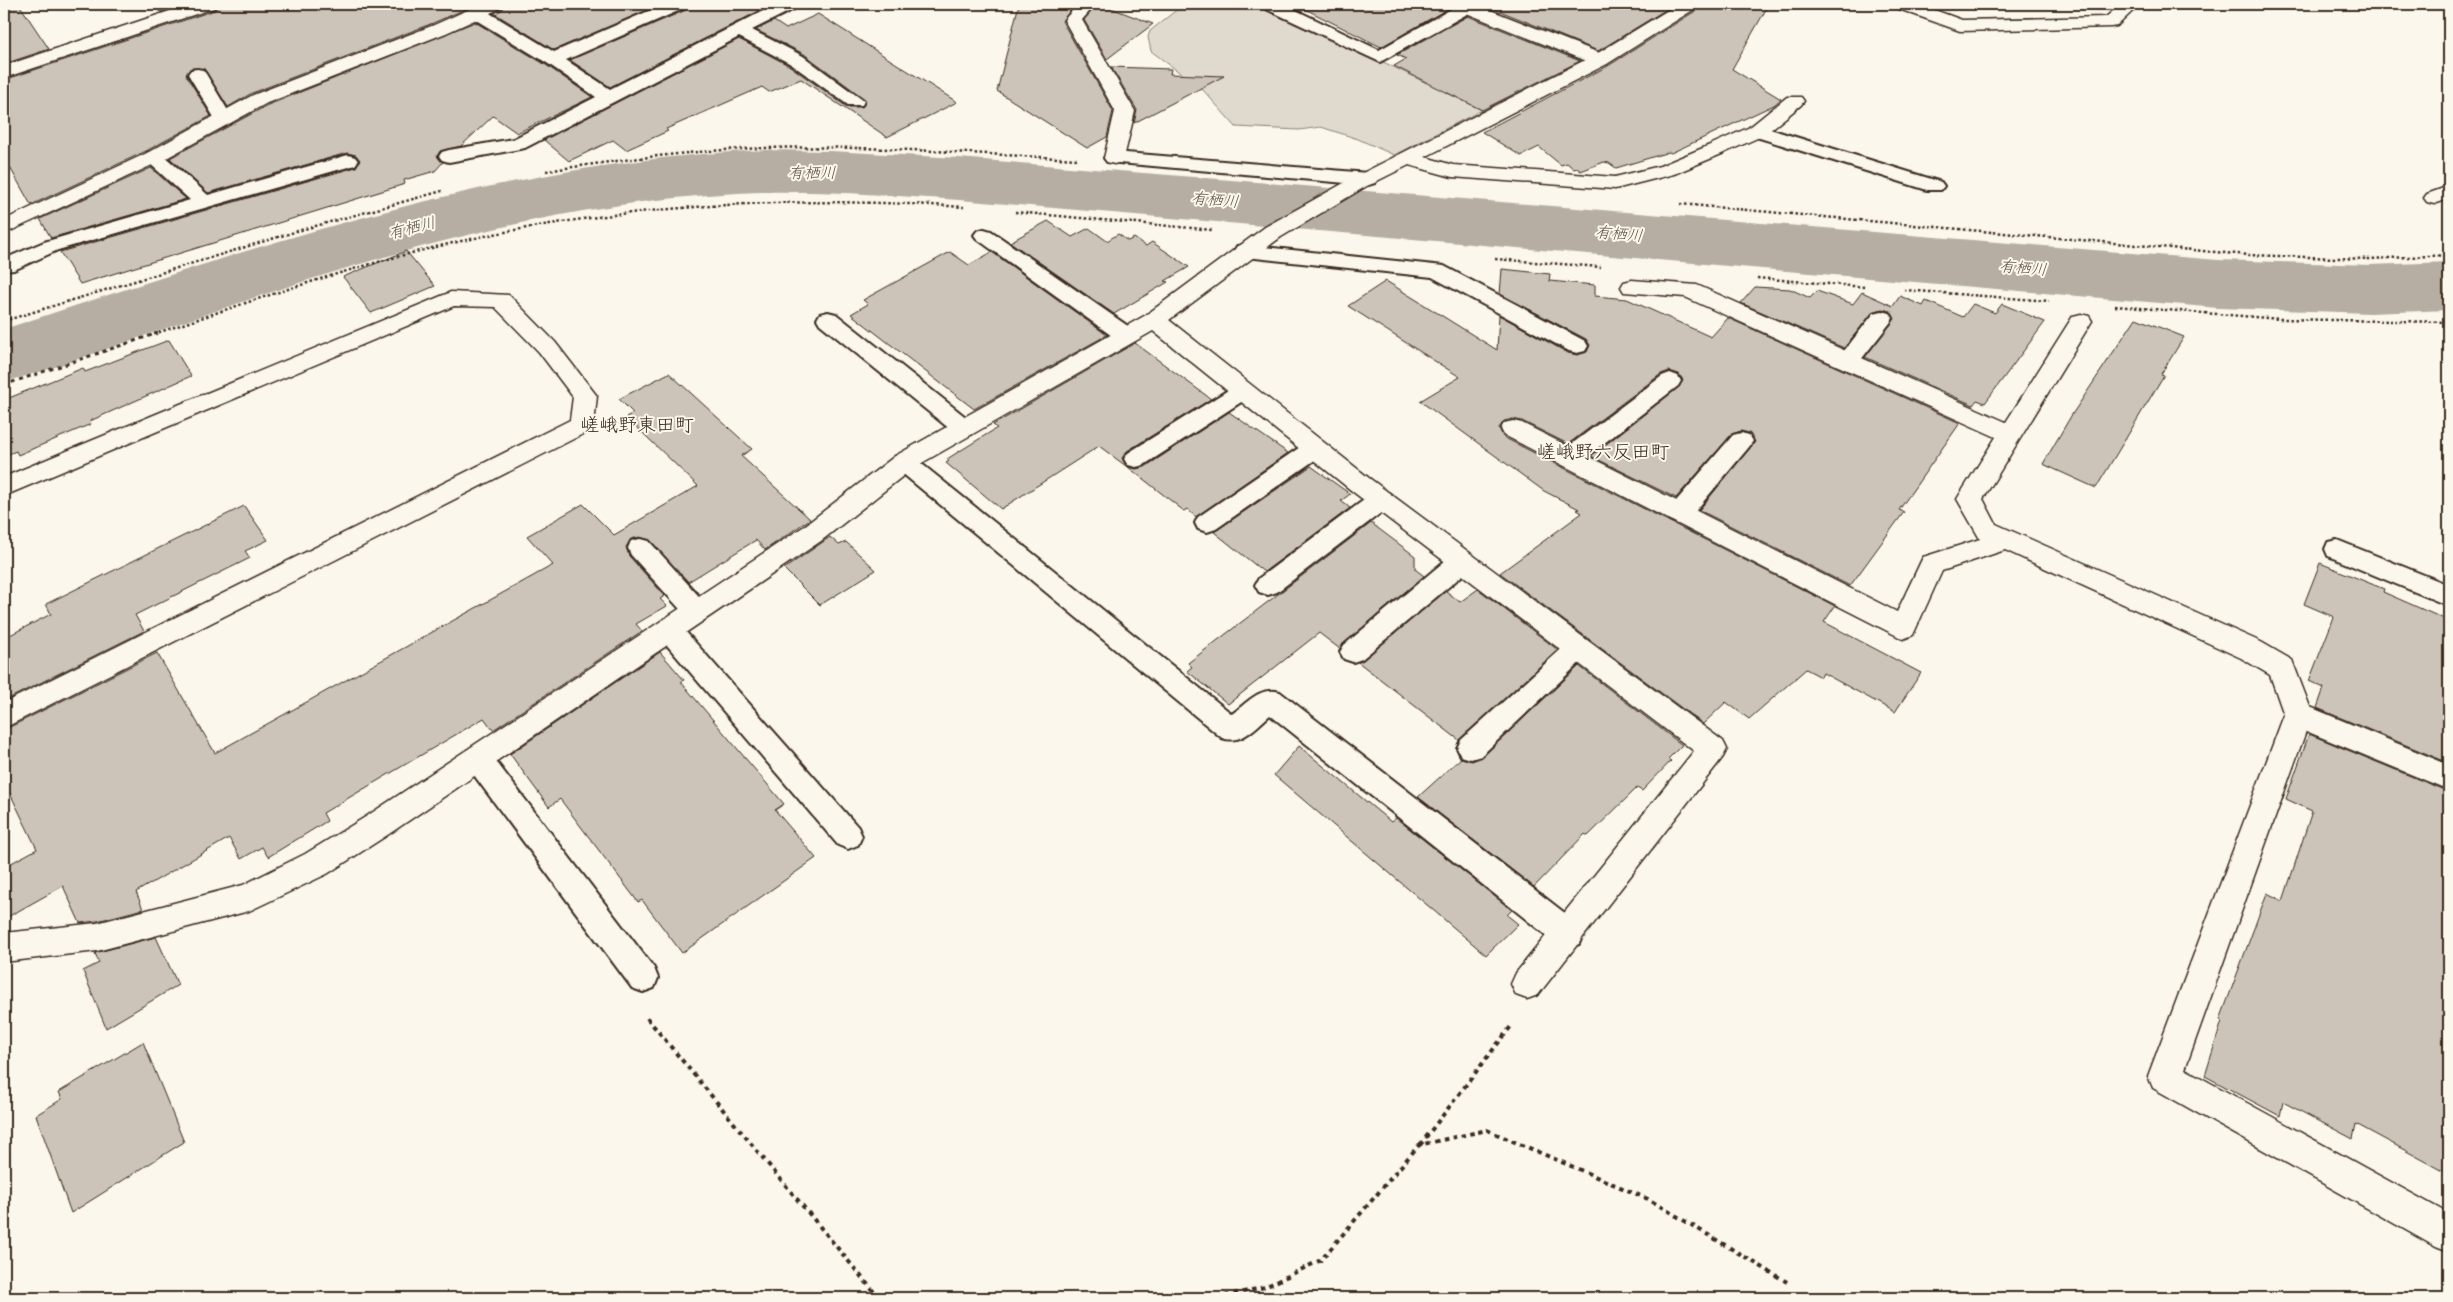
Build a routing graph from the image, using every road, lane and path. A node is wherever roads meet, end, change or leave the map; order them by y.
1 (208, 4) edge
2 (495, 4) edge
3 (680, 4) edge
4 (787, 4) edge
5 (1087, 4) edge
6 (1270, 4) edge
7 (1690, 4) edge
8 (1902, 4) edge
9 (2132, 4) edge
10 (1466, 5) edge
11 (477, 13) junction
12 (740, 31) junction
13 (552, 59) junction
14 (1600, 60) junction
15 (4, 72) edge
16 (197, 74) dead end
17 (609, 97) junction
18 (854, 101) dead end
19 (1794, 101) dead end
20 (224, 119) junction
21 (1757, 131) junction
22 (449, 156) dead end
23 (154, 157) junction
24 (1114, 158) junction
25 (1408, 158) junction
26 (348, 160) dead end
27 (538, 172) dead end
28 (1363, 181) junction
29 (1934, 186) dead end
30 (449, 189) dead end
31 (202, 202) junction
32 (1678, 204) dead end
33 (964, 207) dead end
34 (1011, 212) dead end
35 (4, 228) edge
36 (984, 235) dead end
37 (1260, 241) junction
38 (2449, 255) edge
39 (1489, 258) dead end
40 (8, 265) dead end
41 (1608, 267) dead end
42 (1757, 278) dead end
43 (1866, 286) dead end
44 (1632, 287) dead end
45 (1895, 289) dead end
46 (2053, 301) dead end
47 (2112, 306) dead end
48 (1882, 318) dead end
49 (828, 319) dead end
50 (1154, 320) junction
51 (4, 321) edge
52 (2081, 321) dead end
53 (2449, 322) edge
54 (1127, 336) junction
55 (1577, 346) dead end
56 (1848, 361) junction
57 (1670, 381) dead end
58 (4, 385) edge
59 (1241, 392) junction
60 (964, 428) junction
61 (1513, 429) dead end
62 (2010, 433) junction
63 (1741, 440) dead end
64 (1314, 449) junction
65 (1569, 458) junction
66 (1136, 460) dead end
67 (904, 462) junction
68 (4, 488) edge
69 (1380, 500) junction
70 (1679, 514) junction
71 (1207, 522) dead end
72 (2006, 540) junction
73 (640, 548) dead end
74 (2337, 549) dead end
75 (1460, 562) junction
76 (1268, 585) dead end
77 (2449, 596) edge
78 (697, 611) junction
79 (669, 630) junction
80 (1578, 649) junction
81 (1353, 652) dead end
82 (2298, 715) junction
83 (4, 716) edge
84 (1471, 748) dead end
85 (478, 758) junction
86 (2449, 778) edge
87 (848, 836) dead end
88 (1568, 934) junction
89 (4, 948) edge
90 (643, 978) joint
91 (1527, 984) joint
92 (1419, 1145) junction
93 (2449, 1234) edge
94 (1786, 1282) dead end
95 (879, 1298) edge
96 (1216, 1298) edge

1 - 15 street
2 - 11 street
3 - 13 lane
4 - 12 lane
5 - 24 street
6 - 10 lane
7 - 14 street
8 - 9 street
10 - 14 street
11 - 13 lane
11 - 20 street
12 - 17 lane
12 - 18 lane
13 - 17 lane
14 - 25 street
16 - 20 lane
17 - 22 lane
19 - 21 street
20 - 23 street
21 - 25 street
21 - 29 lane
23 - 31 lane
23 - 35 street
24 - 27 path
24 - 28 lane
25 - 28 street
26 - 31 lane
28 - 37 street
30 - 51 path
31 - 40 lane
32 - 38 path
33 - 58 path
34 - 37 path
36 - 54 lane
37 - 50 street
37 - 55 lane
39 - 41 path
42 - 43 path
44 - 56 street
45 - 46 path
47 - 53 path
48 - 56 lane
49 - 60 lane
50 - 54 street
50 - 59 street
52 - 62 street
54 - 60 street
56 - 62 street
57 - 65 lane
59 - 64 street
59 - 66 lane
60 - 67 street
61 - 65 street
62 - 72 street
63 - 70 lane
64 - 69 street
64 - 71 lane
65 - 70 street
67 - 78 street
67 - 88 lane
68 - 83 street
69 - 75 street
69 - 76 lane
70 - 72 street
72 - 82 street
73 - 78 lane
74 - 77 lane
75 - 80 street
75 - 81 lane
78 - 79 street
79 - 85 street
79 - 87 lane
80 - 84 lane
80 - 88 street
82 - 86 street
82 - 93 street
85 - 89 street
85 - 90 lane
88 - 91 street
90 - 95 path
91 - 92 path
92 - 94 path
92 - 96 path

